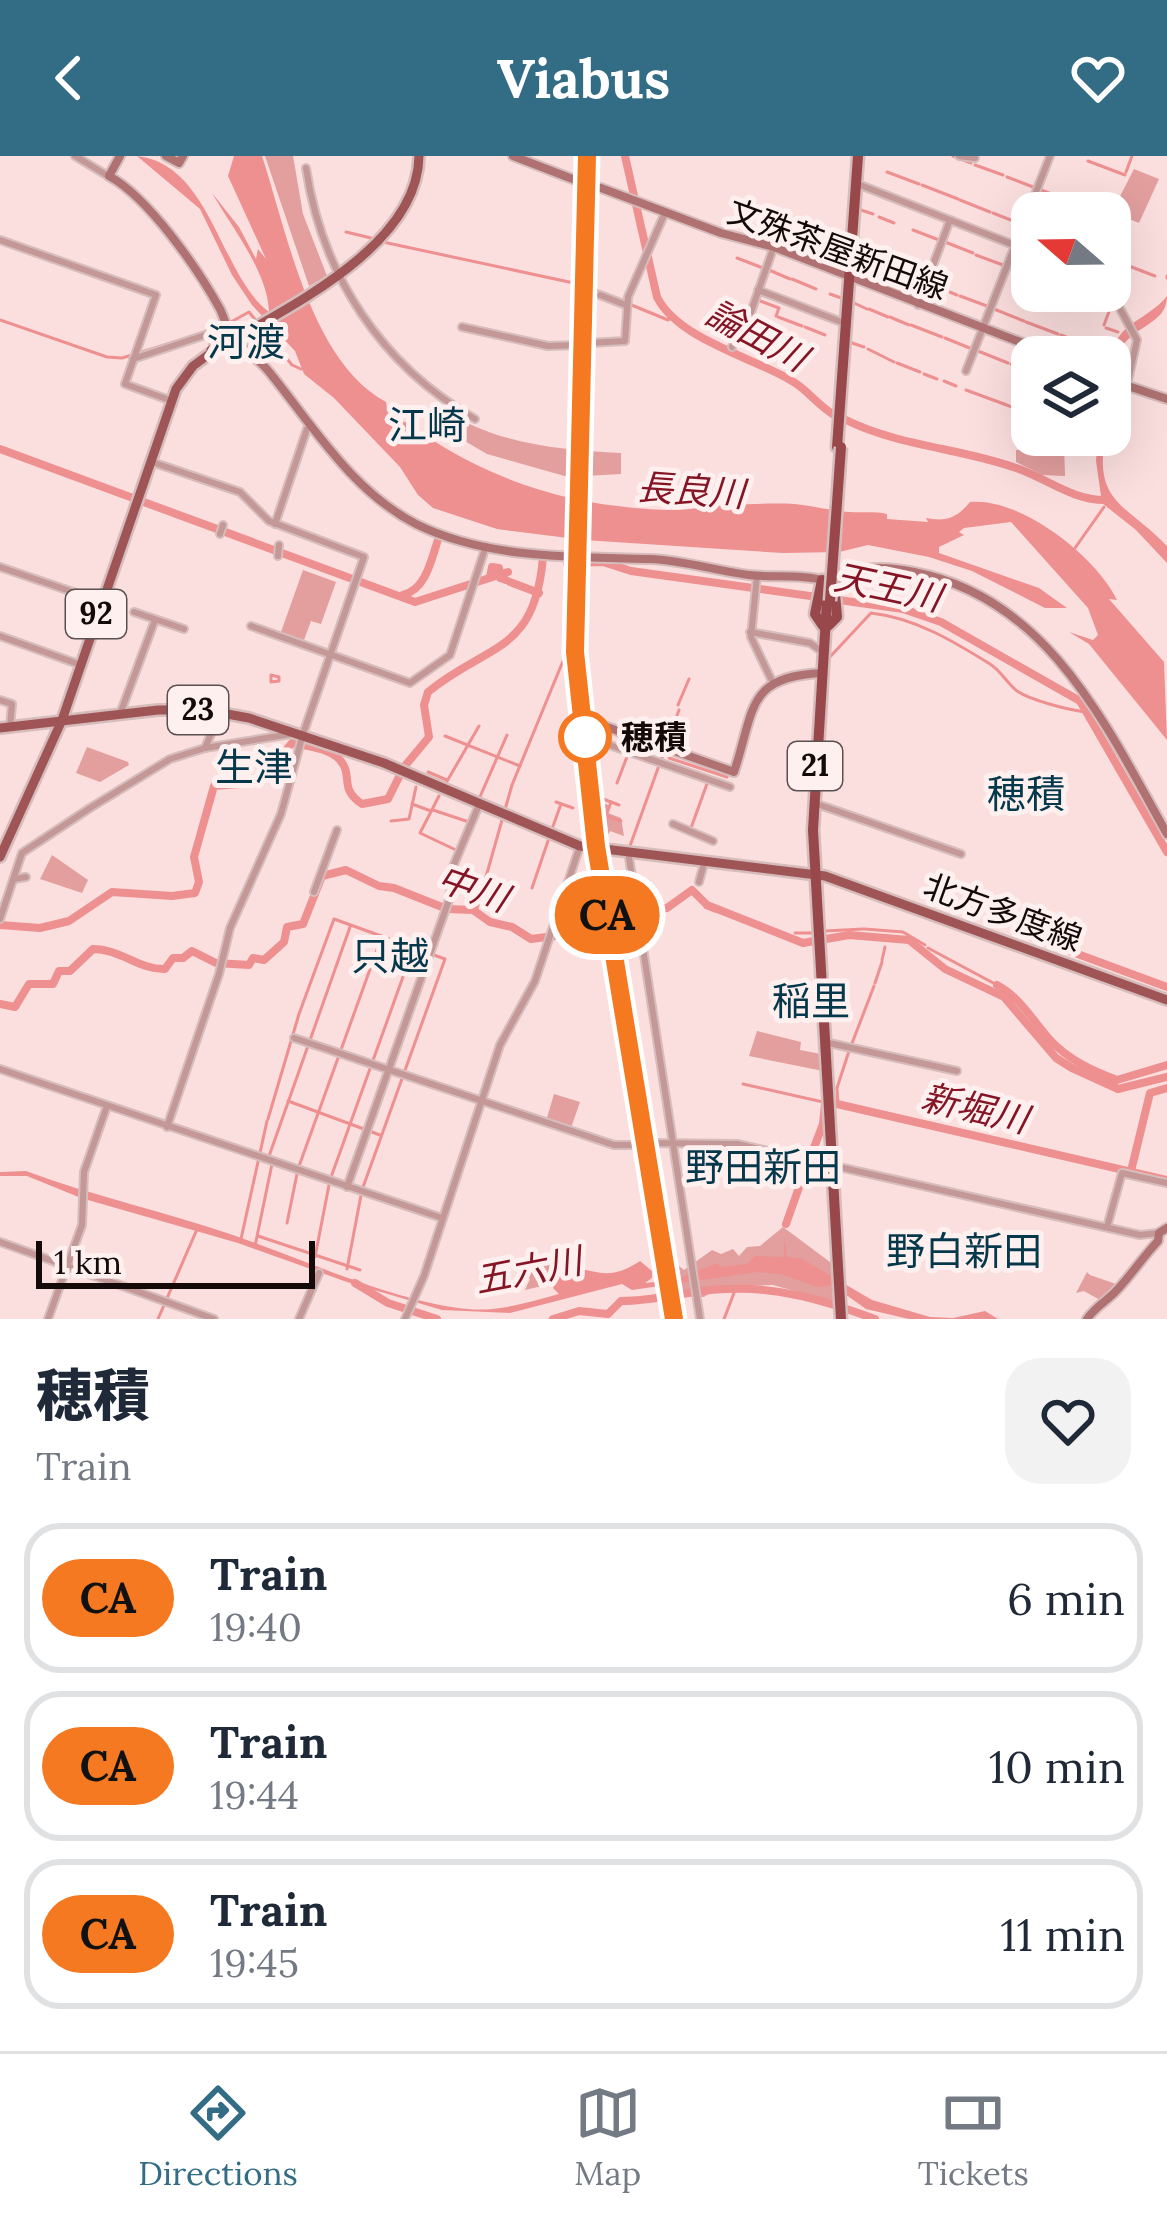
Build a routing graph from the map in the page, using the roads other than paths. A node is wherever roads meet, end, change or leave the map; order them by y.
1 (75, 156) edge
2 (120, 156) edge
3 (166, 156) edge
4 (183, 156) edge
5 (418, 156) edge
6 (516, 156) edge
7 (860, 156) edge
8 (959, 156) edge
9 (1049, 156) edge
10 (975, 158) edge
11 (306, 168) dead end
12 (110, 175) junction
13 (584, 182) dead end
14 (858, 184) junction
15 (601, 189) dead end
16 (1035, 192) edge
17 (636, 202) junction
18 (664, 215) junction
19 (950, 220) junction
20 (0, 240) edge
21 (1011, 243) edge
22 (773, 249) junction
23 (1011, 256) edge
24 (338, 277) junction
25 (851, 278) junction
26 (758, 290) junction
27 (600, 295) dead end
28 (918, 304) junction
29 (626, 305) junction
30 (1122, 312) edge
31 (846, 323) junction
32 (462, 327) dead end
33 (983, 329) junction
34 (239, 334) junction
35 (1011, 340) edge
36 (732, 347) dead end
37 (1131, 354) edge
38 (135, 356) junction
39 (966, 370) dead end
40 (1131, 386) edge
41 (1167, 397) edge
42 (170, 400) junction
43 (476, 419) dead end
44 (307, 429) dead end
45 (839, 447) junction
46 (149, 461) junction
47 (275, 524) junction
48 (279, 545) dead end
49 (486, 546) junction
50 (278, 556) dead end
51 (0, 567) edge
52 (757, 577) junction
53 (829, 580) junction
54 (101, 602) junction
55 (827, 609) junction
56 (134, 612) dead end
57 (155, 620) junction
58 (251, 626) dead end
59 (184, 629) dead end
60 (751, 632) junction
61 (0, 636) edge
62 (822, 651) junction
63 (331, 652) junction
64 (80, 665) junction
65 (822, 672) junction
66 (771, 680) junction
67 (0, 700) edge
68 (220, 712) junction
69 (120, 714) junction
70 (587, 720) dead end
71 (60, 721) junction
72 (3, 729) edge
73 (300, 738) junction
74 (598, 741) dead end
75 (205, 748) junction
76 (733, 771) junction
77 (730, 788) dead end
78 (811, 800) junction
79 (479, 806) junction
80 (673, 824) dead end
81 (338, 830) dead end
82 (1167, 834) edge
83 (713, 841) dead end
84 (580, 847) junction
85 (628, 852) junction
86 (961, 854) dead end
87 (0, 857) edge
88 (705, 861) junction
89 (818, 875) junction
90 (26, 877) dead end
91 (14, 879) junction
92 (699, 882) dead end
93 (314, 892) dead end
94 (0, 919) edge
95 (822, 951) junction
96 (1167, 1000) edge
97 (294, 1038) dead end
98 (829, 1043) junction
99 (0, 1069) edge
100 (388, 1071) junction
101 (957, 1071) dead end
102 (480, 1102) junction
103 (107, 1106) junction
104 (831, 1106) junction
105 (167, 1127) junction
106 (674, 1142) junction
107 (834, 1165) junction
108 (1167, 1184) edge
109 (347, 1187) junction
110 (442, 1218) junction
111 (1107, 1227) junction
112 (1163, 1231) edge
113 (0, 1242) edge
114 (67, 1266) junction
115 (319, 1273) dead end
116 (842, 1318) edge
117 (48, 1319) edge
118 (214, 1319) edge
119 (299, 1319) edge
120 (405, 1319) edge
121 (700, 1319) edge
122 (1087, 1319) edge

1 - 12 street
2 - 12 main road
3 - 4 main road
5 - 24 main road, 92
6 - 13 main road
7 - 14 highway, 21
8 - 10 street
9 - 16 street
11 - 24 street
12 - 34 main road
14 - 19 street
14 - 25 highway, 21
15 - 17 main road, 文殊茶屋新田線
17 - 18 main road, 文殊茶屋新田線
17 - 25 main road, 文殊茶屋新田線
18 - 22 main road, 文殊茶屋新田線
18 - 29 street
19 - 21 street
19 - 28 street
20 - 38 street
22 - 25 main road, 文殊茶屋新田線
22 - 26 street
23 - 33 street
24 - 34 main road, 92
24 - 43 street
25 - 28 main road, 文殊茶屋新田線
25 - 31 highway, 21
25 - 45 highway, 21
26 - 31 street
26 - 36 street
27 - 29 street
28 - 33 main road, 文殊茶屋新田線
29 - 32 street
30 - 37 street
31 - 45 highway, 21
33 - 35 main road, 文殊茶屋新田線
33 - 39 street
34 - 38 street
34 - 42 main road, 92, bridge
34 - 49 main road
38 - 42 street
40 - 41 main road
42 - 46 main road, 92
44 - 47 street
45 - 55 highway, 21, bridge
46 - 47 street
46 - 54 main road, 92
47 - 63 street
48 - 50 street
49 - 52 main road
49 - 63 street
51 - 54 street
52 - 53 main road
52 - 60 street
53 - 55 highway
53 - 82 main road
54 - 64 main road, 92
55 - 62 highway, 21
55 - 65 highway, 21
56 - 57 street
57 - 59 street
57 - 69 street
58 - 63 street
60 - 62 street
60 - 66 street
61 - 64 street
62 - 65 highway, 21
63 - 73 street
64 - 71 main road, 92
65 - 66 main road
65 - 76 main road
65 - 78 highway, 21
66 - 76 main road
67 - 72 street
68 - 69 main road, 23
68 - 71 main road, 23
68 - 73 main road, 23
68 - 75 street
69 - 71 main road, 23
70 - 76 main road
71 - 72 main road, 23
71 - 87 main road, 92
73 - 75 street
73 - 79 main road, 23
73 - 105 street
74 - 77 street
75 - 91 street
78 - 86 street
78 - 89 highway, 21
79 - 84 main road, 23
79 - 100 street
80 - 83 street
81 - 93 street
84 - 85 main road, 23
84 - 102 street
85 - 88 main road, 23
85 - 106 street
88 - 89 main road, 23
88 - 92 street
89 - 95 highway, 21
89 - 96 main road, 北方多度線 / 23
90 - 91 street
91 - 94 street
95 - 98 highway, 21
95 - 104 highway, 21
97 - 100 street
98 - 101 street
98 - 104 highway, 21
99 - 103 street
100 - 102 street
100 - 109 street
102 - 106 street
102 - 110 street
103 - 105 street
103 - 114 street
104 - 107 highway, 21
105 - 109 street
106 - 107 street
106 - 121 street
107 - 111 street
107 - 116 highway, 21
108 - 111 street
109 - 110 street
110 - 120 street
111 - 112 street
112 - 122 main road
113 - 114 street
114 - 117 street
114 - 118 street
115 - 119 street

